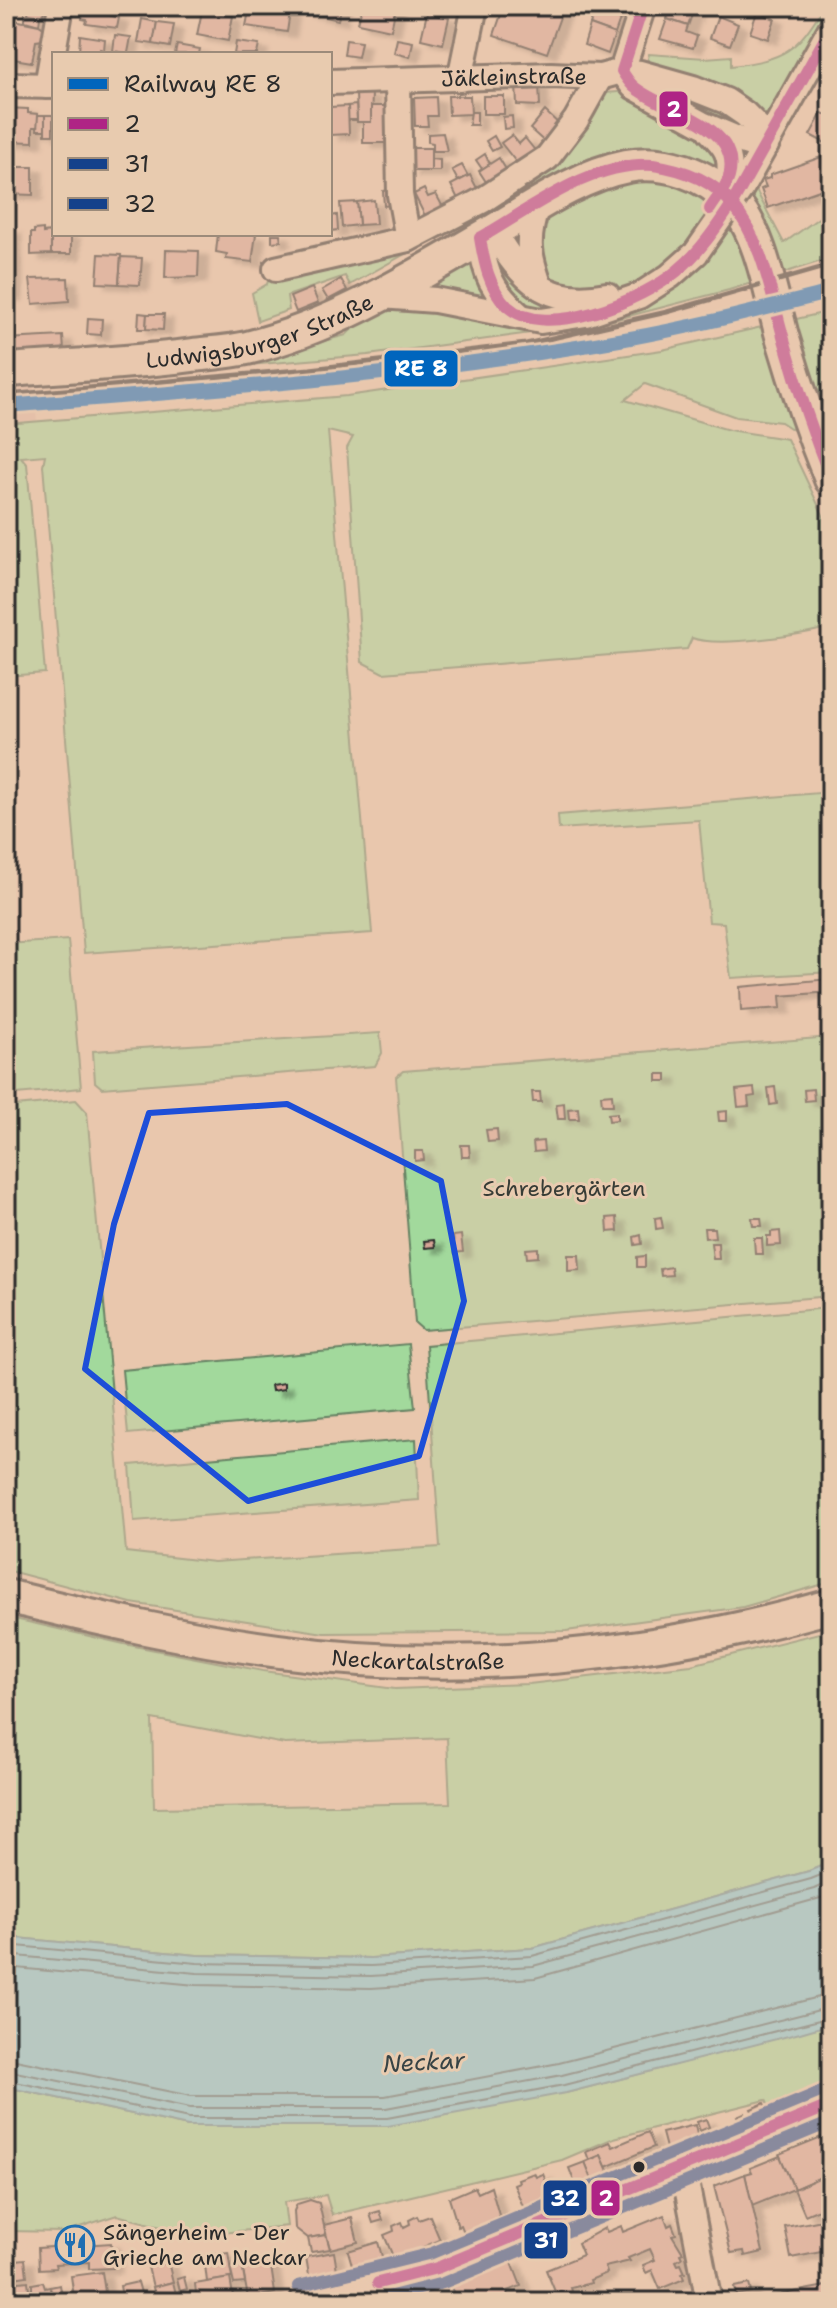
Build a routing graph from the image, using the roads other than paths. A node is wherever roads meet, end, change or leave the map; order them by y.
1 (61, 6) edge
2 (475, 6) edge
3 (643, 6) edge
4 (830, 32) edge
5 (55, 52) edge
6 (611, 74) junction
7 (460, 79) junction
8 (398, 81) junction
9 (332, 82) edge
10 (6, 85) edge
11 (50, 86) edge
12 (702, 124) junction
13 (766, 145) junction
14 (736, 181) junction
15 (537, 205) junction
16 (486, 235) junction
17 (408, 239) junction
18 (692, 246) junction
19 (276, 269) dead end
20 (540, 289) junction
21 (381, 296) junction
22 (520, 316) junction
23 (6, 370) edge
24 (831, 479) edge
25 (6, 1596) edge
26 (831, 1606) edge
27 (831, 2105) edge
28 (683, 2166) junction
29 (376, 2293) edge
30 (302, 2302) edge
31 (709, 2302) edge

1 - 5 street
2 - 7 street
3 - 6 street
4 - 13 street
6 - 7 street, Jäkleinstraße
6 - 12 street
6 - 13 street, Jäkleinstraße
6 - 17 street
7 - 8 street, Jäkleinstraße
8 - 9 street, Jäkleinstraße
8 - 17 street
10 - 11 street
12 - 13 street
12 - 14 street
13 - 14 street
14 - 18 street, bridge
15 - 16 main road, Ludwigsburger Straße
15 - 20 street
15 - 24 main road, Ludwigsburger Straße
16 - 20 street
16 - 21 main road, Ludwigsburger Straße
16 - 22 street
17 - 19 street
18 - 20 street
18 - 22 street
21 - 22 street
21 - 23 main road, Ludwigsburger Straße
25 - 26 main road, Neckartalstraße
27 - 28 street
28 - 29 street
28 - 31 street
29 - 30 street

